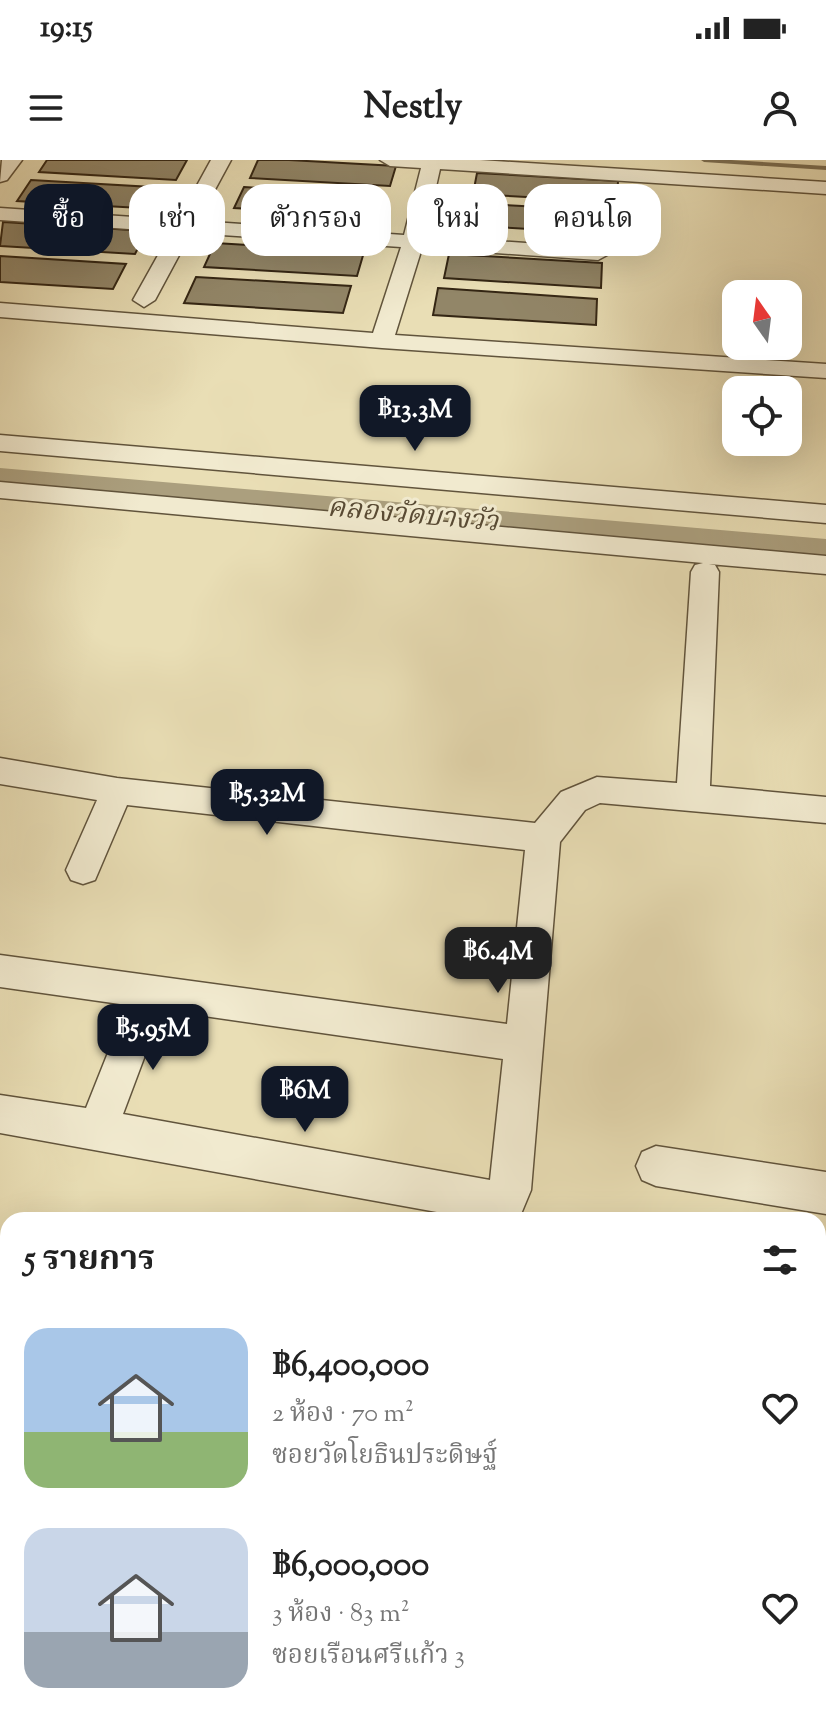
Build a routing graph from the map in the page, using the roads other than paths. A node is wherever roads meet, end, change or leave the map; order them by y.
1 (12, 160) edge
2 (221, 160) edge
3 (390, 160) edge
4 (432, 163) junction
5 (638, 168) edge
6 (0, 176) edge
7 (208, 184) edge
8 (427, 184) edge
9 (826, 188) edge
10 (0, 214) edge
11 (129, 222) edge
12 (225, 229) edge
13 (407, 242) edge
14 (168, 256) edge
15 (409, 256) edge
16 (144, 300) dead end
17 (0, 310) edge
18 (382, 341) junction
19 (826, 371) edge
20 (0, 443) edge
21 (0, 490) edge
22 (826, 514) edge
23 (826, 565) edge
24 (705, 572) dead end
25 (0, 771) edge
26 (117, 791) junction
27 (693, 797) junction
28 (826, 810) edge
29 (543, 838) junction
30 (83, 870) dead end
31 (0, 971) edge
32 (150, 993) junction
33 (524, 1044) junction
34 (0, 1114) edge
35 (98, 1129) junction
36 (656, 1166) dead end
37 (826, 1193) edge

1 - 6 street
2 - 7 street
3 - 4 street
4 - 5 street
4 - 8 street
5 - 9 street
10 - 11 street
12 - 13 street
14 - 16 street
15 - 18 street
17 - 18 street
18 - 19 street
20 - 22 street
21 - 23 street
24 - 27 street
25 - 26 street
26 - 29 street
26 - 30 street
27 - 28 street
27 - 29 street
29 - 33 street
31 - 32 street
32 - 33 street
32 - 35 street
33 - 35 street
34 - 35 street
36 - 37 street

